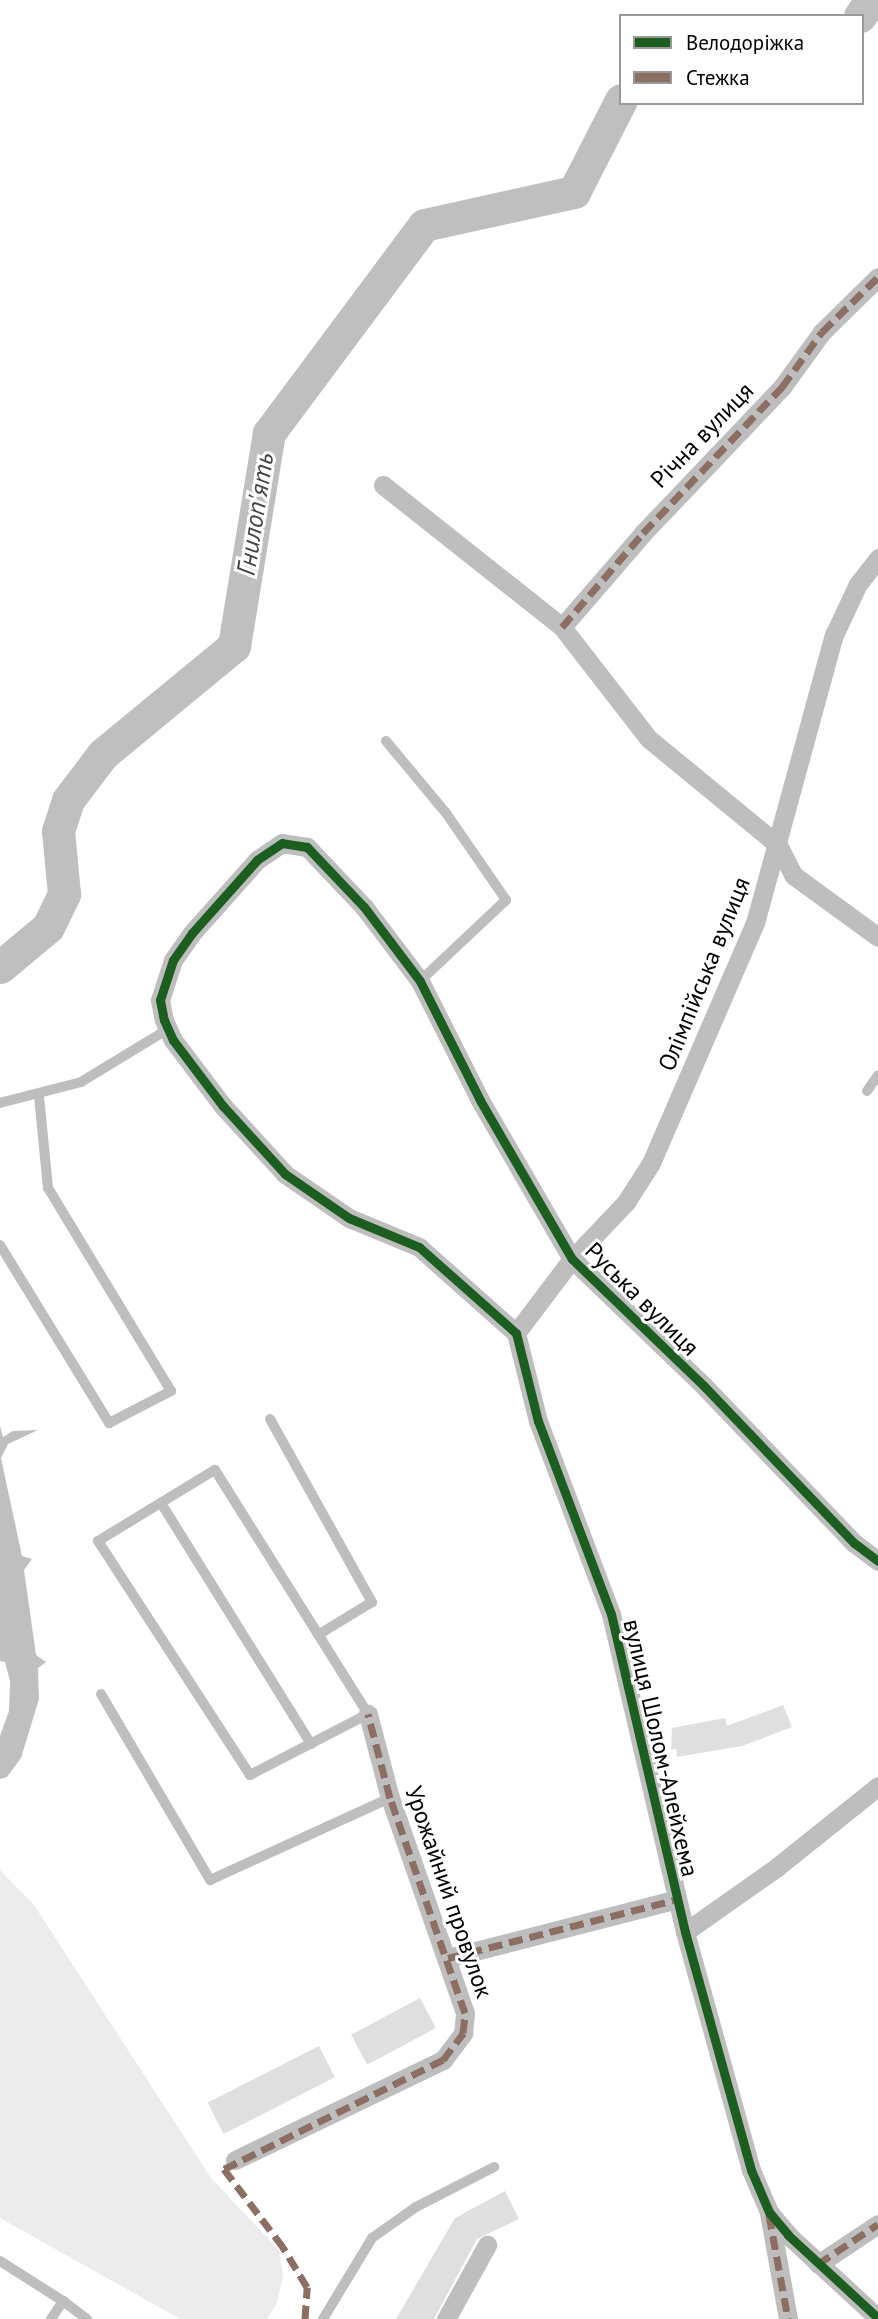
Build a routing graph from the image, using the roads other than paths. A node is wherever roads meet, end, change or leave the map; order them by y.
1 (878, 277) edge
2 (383, 485) dead end
3 (878, 558) edge
4 (562, 627) junction
5 (386, 741) dead end
6 (778, 845) junction
7 (878, 937) edge
8 (420, 981) junction
9 (168, 1029) junction
10 (878, 1075) edge
11 (867, 1091) dead end
12 (39, 1096) junction
13 (0, 1103) edge
14 (0, 1245) edge
15 (572, 1259) junction
16 (516, 1333) junction
17 (270, 1419) dead end
18 (161, 1503) junction
19 (878, 1561) edge
20 (318, 1635) junction
21 (101, 1694) dead end
22 (368, 1714) junction
23 (311, 1744) junction
24 (878, 1787) edge
25 (390, 1798) junction
26 (677, 1899) junction
27 (685, 1932) junction
28 (448, 1958) junction
29 (235, 2161) dead end
30 (494, 2167) dead end
31 (769, 2212) junction
32 (878, 2224) edge
33 (487, 2245) dead end
34 (0, 2261) edge
35 (818, 2264) junction
36 (63, 2301) junction
37 (878, 2318) edge
38 (51, 2319) edge
39 (87, 2319) edge
40 (323, 2319) edge
41 (446, 2319) edge
42 (788, 2319) edge

1 - 4 street, Річна вулиця
2 - 4 street
3 - 6 street, Олімпійська вулиця
4 - 6 street
5 - 8 lane
6 - 7 street
6 - 15 street, Олімпійська вулиця
8 - 9 street
8 - 15 street, Руська вулиця
9 - 12 lane
9 - 16 street
10 - 11 lane
12 - 13 lane
12 - 14 lane
15 - 16 street, Олімпійська вулиця
15 - 19 street, Руська вулиця
16 - 26 street, вулиця Шолом-Алейхема
17 - 20 lane
18 - 20 lane
18 - 23 lane
18 - 23 lane
20 - 22 lane
21 - 25 lane
22 - 23 lane
22 - 25 street, Урожайний провулок
24 - 27 street
25 - 28 street, Урожайний провулок
26 - 27 street, вулиця Шолом-Алейхема
26 - 28 street
27 - 31 street, вулиця Шолом-Алейхема
28 - 29 street, Урожайний провулок
30 - 40 lane
31 - 35 street, вулиця Шолом-Алейхема
31 - 42 street
32 - 35 street
33 - 41 street
34 - 36 lane
35 - 37 street, вулиця Шолом-Алейхема
36 - 38 lane
36 - 39 lane

